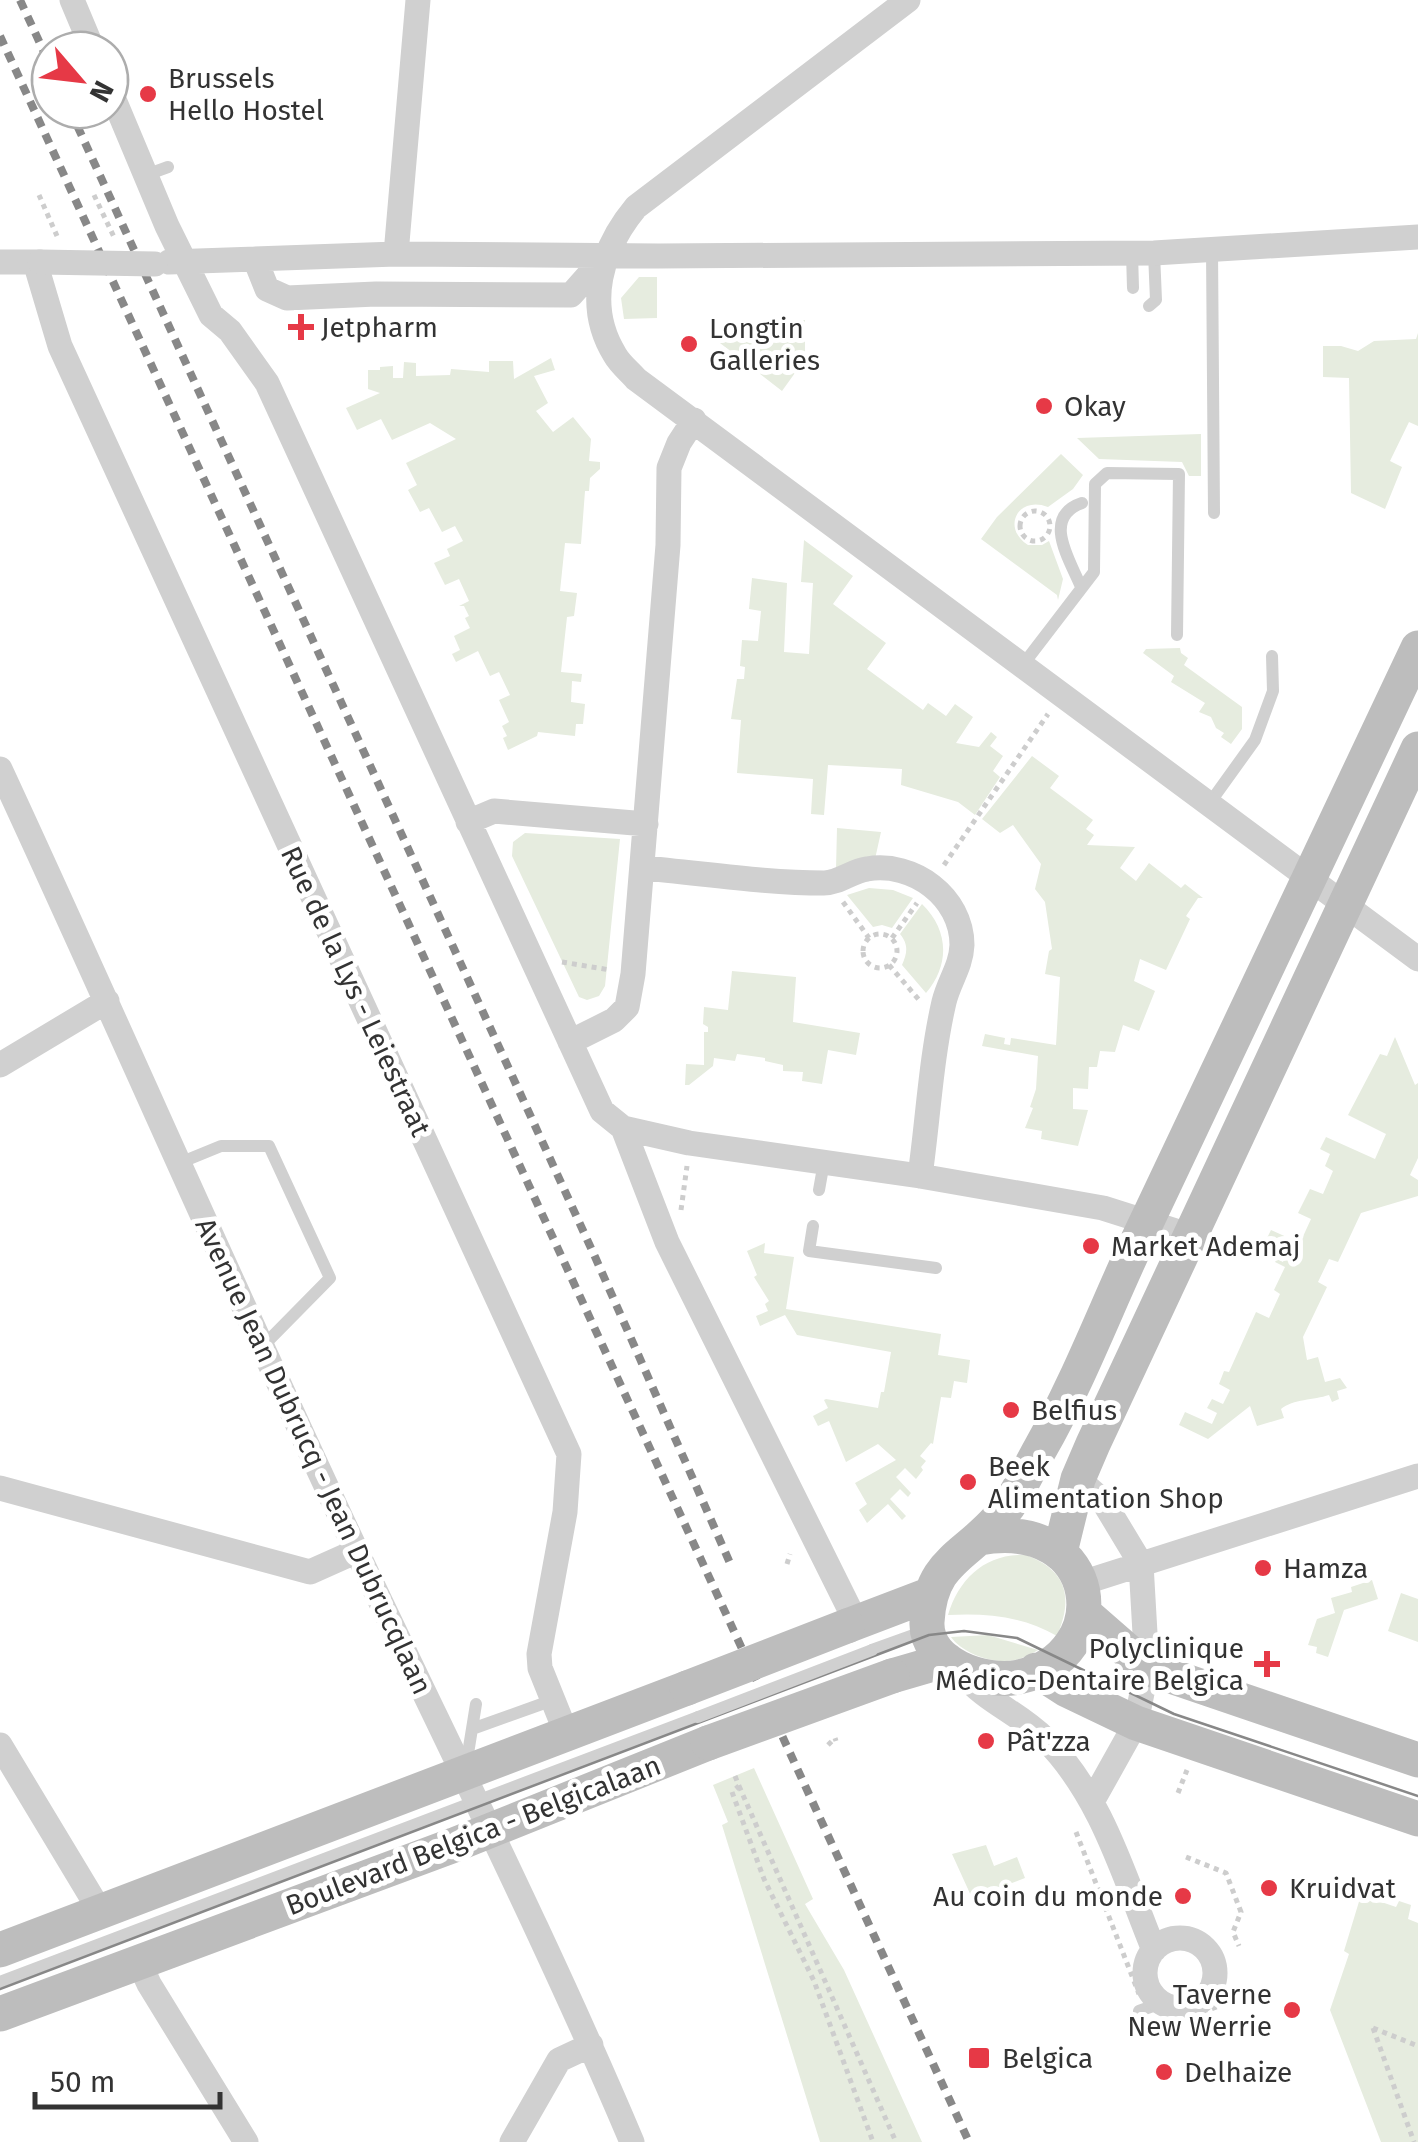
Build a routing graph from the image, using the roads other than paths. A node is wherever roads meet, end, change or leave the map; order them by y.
1 (72, 0) edge
2 (418, 0) edge
3 (908, 0) edge
4 (85, 30) edge
5 (130, 124) edge
6 (1418, 237) edge
7 (1212, 249) junction
8 (1143, 253) junction
9 (396, 254) junction
10 (607, 256) junction
11 (256, 259) junction
12 (183, 261) junction
13 (0, 262) edge
14 (38, 262) junction
15 (1134, 288) dead end
16 (1149, 306) dead end
17 (694, 420) junction
18 (1082, 503) dead end
19 (1214, 513) dead end
20 (1082, 587) junction
21 (1177, 635) dead end
22 (1418, 648) edge
23 (1272, 656) dead end
24 (1022, 666) junction
25 (1418, 749) edge
26 (0, 768) edge
27 (1209, 804) junction
28 (468, 822) junction
29 (646, 824) junction
30 (642, 868) junction
31 (1309, 877) junction
32 (1345, 905) junction
33 (1418, 959) edge
34 (107, 1001) junction
35 (570, 1042) junction
36 (0, 1066) edge
37 (624, 1128) junction
38 (824, 1162) junction
39 (177, 1164) junction
40 (920, 1176) junction
41 (819, 1190) dead end
42 (1146, 1223) junction
43 (813, 1226) dead end
44 (1188, 1234) junction
45 (936, 1268) dead end
46 (262, 1346) junction
47 (1418, 1476) edge
48 (1078, 1479) junction
49 (0, 1488) edge
50 (979, 1538) junction
51 (357, 1551) junction
52 (1060, 1552) junction
53 (1141, 1564) junction
54 (931, 1594) junction
55 (1083, 1598) junction
56 (867, 1644) junction
57 (945, 1654) junction
58 (1148, 1668) junction
59 (1036, 1670) junction
60 (543, 1681) junction
61 (476, 1704) dead end
62 (698, 1716) junction
63 (1136, 1723) junction
64 (472, 1729) junction
65 (566, 1735) junction
66 (0, 1744) edge
67 (1418, 1760) edge
68 (1093, 1800) junction
69 (478, 1802) junction
70 (1418, 1819) edge
71 (100, 1911) junction
72 (0, 1950) edge
73 (1154, 1950) junction
74 (138, 1962) junction
75 (0, 1982) edge
76 (0, 2014) edge
77 (590, 2045) junction
78 (246, 2142) edge
79 (512, 2142) edge
80 (632, 2142) edge

1 - 4 street
2 - 9 street
3 - 10 street
5 - 12 street
6 - 7 street
7 - 8 street
7 - 19 lane
8 - 10 street
8 - 15 lane
8 - 16 lane
9 - 10 street
9 - 11 street
10 - 11 street
10 - 17 street
11 - 12 street
12 - 14 street, bridge
12 - 28 street
13 - 14 street
14 - 60 street, Rue de la Lys - Leiestraat
17 - 24 street
17 - 29 street
18 - 20 lane
20 - 21 lane
20 - 24 lane
22 - 31 street
23 - 27 lane
24 - 27 street
25 - 32 street
26 - 34 street, Avenue Jean Dubrucq - Jean Dubrucqlaan
27 - 31 street
28 - 29 street
28 - 35 street
29 - 30 street
30 - 35 street
30 - 40 street
31 - 32 street
31 - 42 street
32 - 33 street
32 - 44 street
34 - 36 street
34 - 39 street, Avenue Jean Dubrucq - Jean Dubrucqlaan
35 - 37 street
37 - 38 street
37 - 56 street
38 - 40 street
38 - 41 lane
39 - 46 street, Avenue Jean Dubrucq - Jean Dubrucqlaan
39 - 46 lane
40 - 42 street
42 - 44 street
42 - 50 street
43 - 45 lane
44 - 48 street
46 - 51 street, Avenue Jean Dubrucq - Jean Dubrucqlaan
47 - 53 street
48 - 52 street
48 - 53 street
49 - 51 street
50 - 52 street
50 - 54 street
51 - 69 street, Avenue Jean Dubrucq - Jean Dubrucqlaan
52 - 55 street
53 - 55 street
53 - 58 street
54 - 56 street, Boulevard Belgica - Belgicalaan
54 - 57 street
55 - 58 street
55 - 59 street
56 - 57 street, Boulevard Belgica - Belgicalaan
56 - 62 street, Boulevard Belgica - Belgicalaan, bridge
56 - 62 street, Boulevard Belgica - Belgicalaan, bridge
57 - 59 street
57 - 68 street
58 - 63 street
58 - 67 street
59 - 63 street
60 - 64 lane
60 - 65 street, Rue de la Lys - Leiestraat
61 - 64 lane
62 - 65 street, Boulevard Belgica - Belgicalaan
62 - 69 street, Boulevard Belgica - Belgicalaan
63 - 68 street
63 - 70 street
64 - 69 lane
65 - 69 street, Boulevard Belgica - Belgicalaan
66 - 71 street
68 - 73 street
69 - 71 street, Boulevard Belgica - Belgicalaan
69 - 74 street, Boulevard Belgica - Belgicalaan
69 - 75 lane, Boulevard Belgica - Belgicalaan
69 - 77 street, Avenue Jean Dubrucq - Jean Dubrucqlaan
71 - 72 street, Boulevard Belgica - Belgicalaan
73 - 73 street
74 - 76 street, Boulevard Belgica - Belgicalaan
74 - 78 street
77 - 79 street
77 - 80 street, Avenue Jean Dubrucq - Jean Dubrucqlaan

